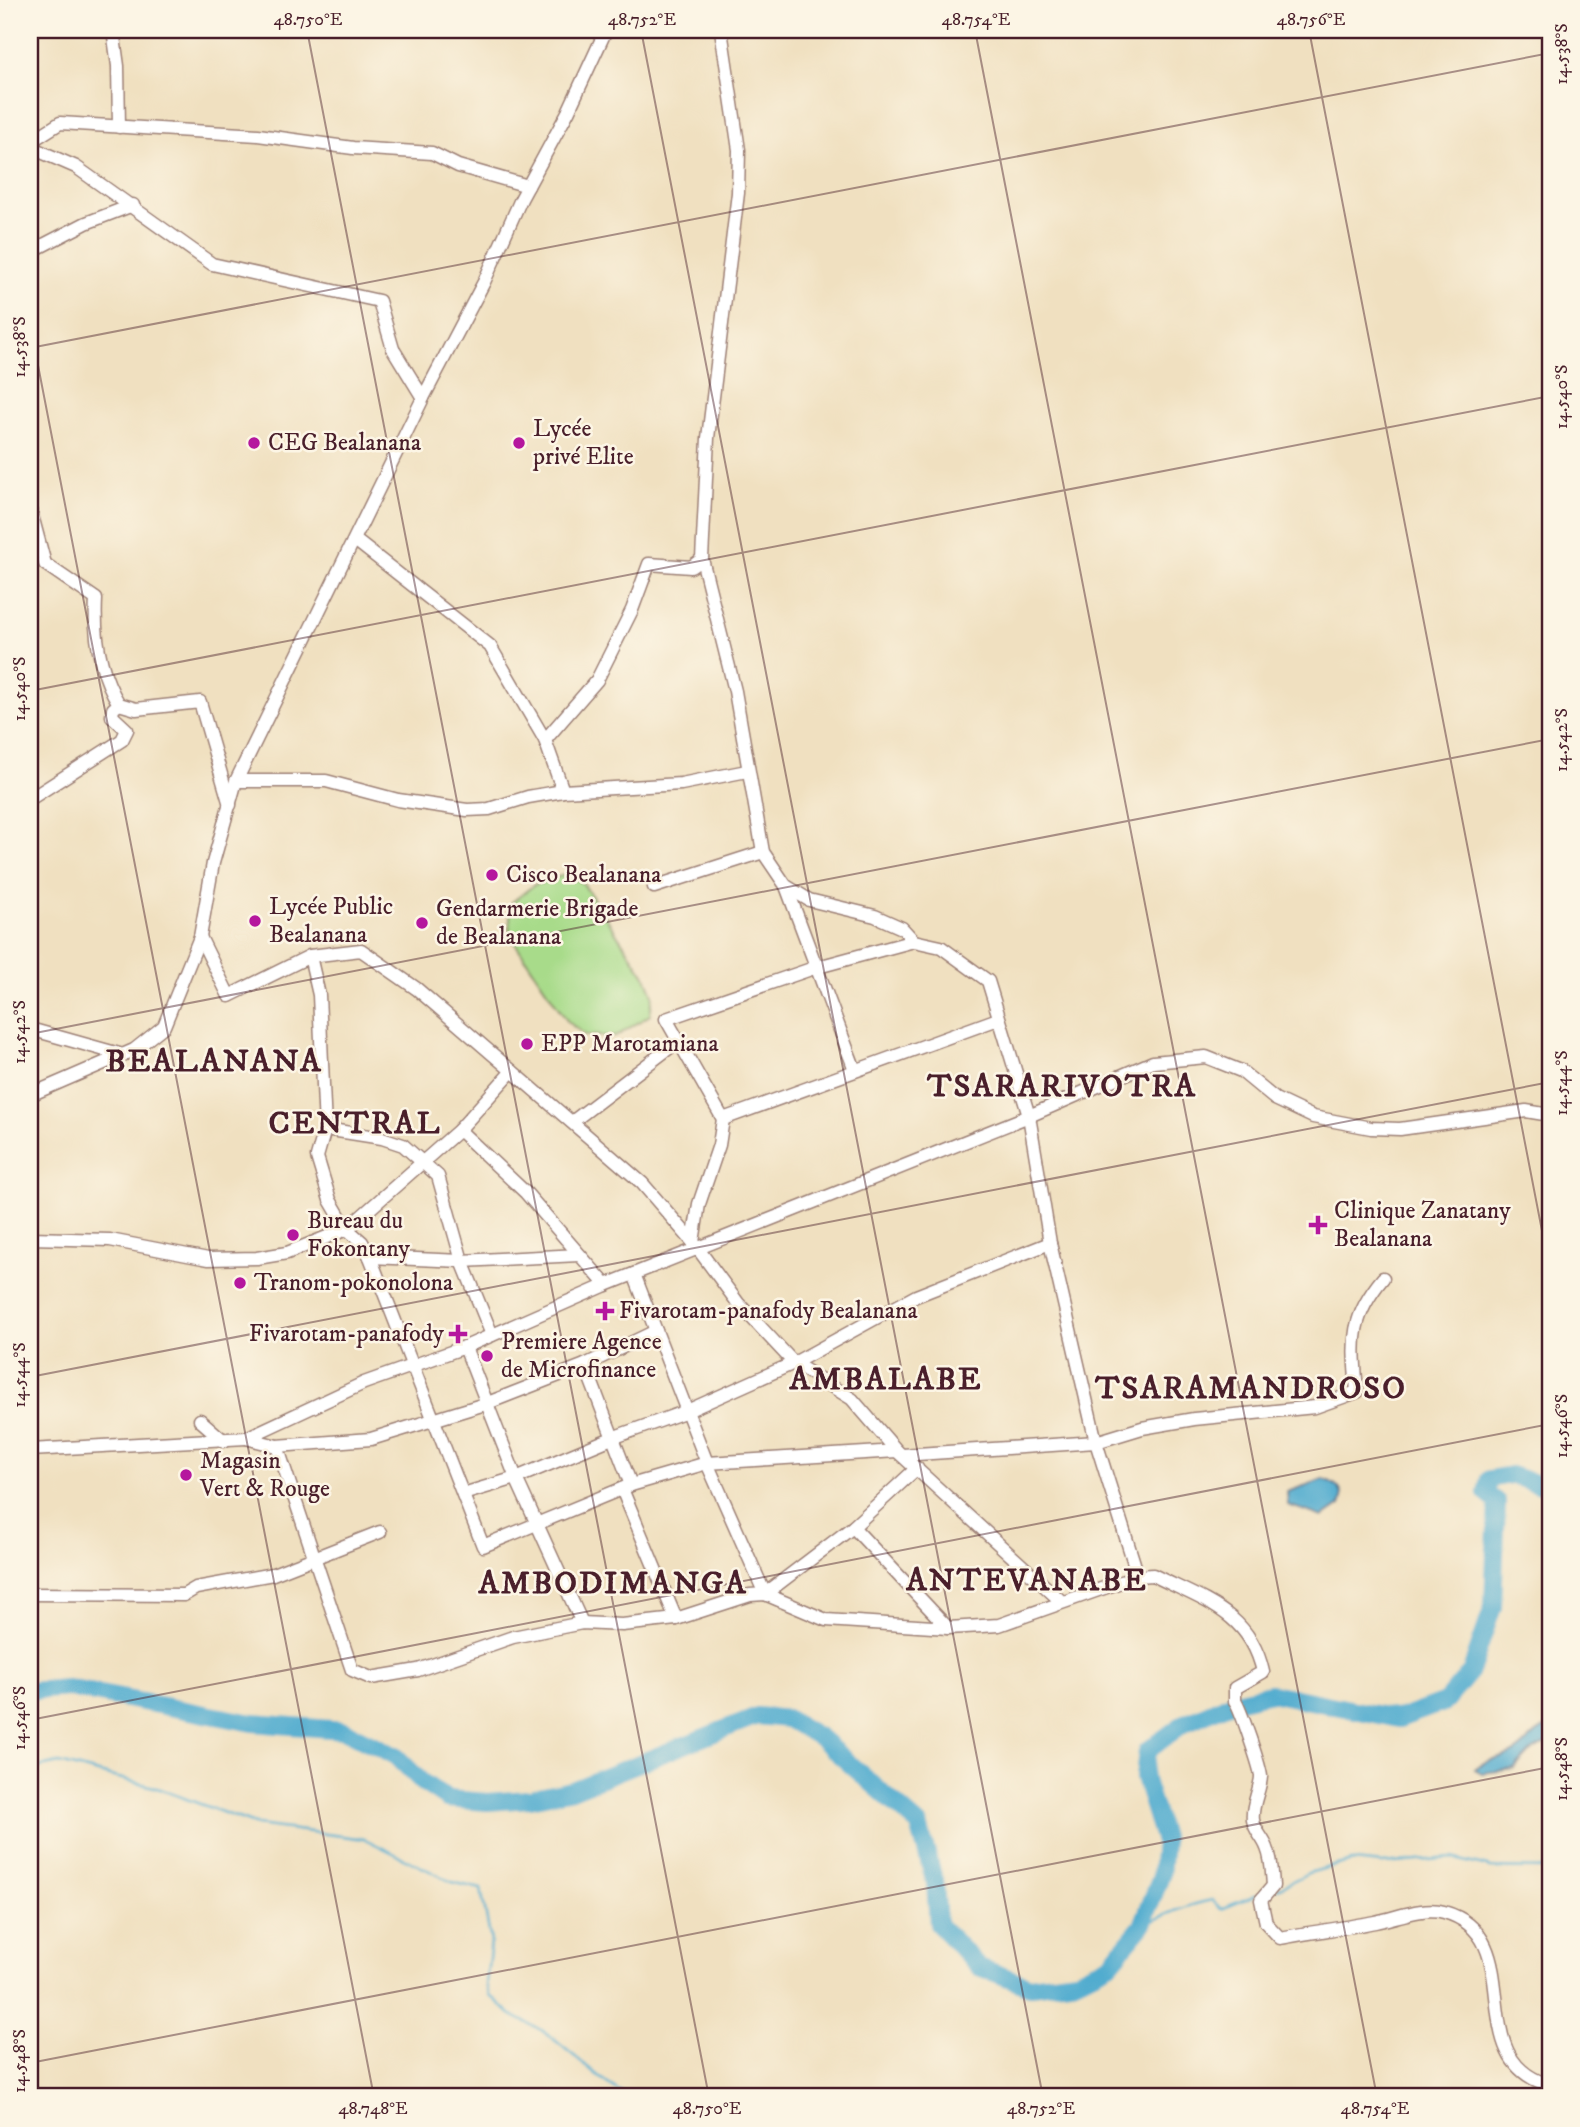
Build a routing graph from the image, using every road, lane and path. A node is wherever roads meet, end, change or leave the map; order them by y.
1 (113, 30) edge
2 (606, 30) edge
3 (722, 30) edge
4 (119, 127) junction
5 (30, 145) edge
6 (528, 186) junction
7 (133, 205) junction
8 (30, 252) edge
9 (423, 398) junction
10 (30, 508) edge
11 (355, 540) junction
12 (702, 559) junction
13 (119, 704) junction
14 (545, 740) junction
15 (747, 771) junction
16 (236, 781) junction
17 (563, 791) junction
18 (30, 799) edge
19 (230, 806) junction
20 (763, 852) junction
21 (786, 886) junction
22 (654, 887) dead end
23 (200, 937) junction
24 (914, 941) junction
25 (310, 956) junction
26 (814, 968) junction
27 (998, 1019) junction
28 (30, 1029) edge
29 (677, 1042) junction
30 (124, 1055) junction
31 (855, 1070) junction
32 (512, 1071) junction
33 (30, 1095) edge
34 (1550, 1115) edge
35 (1030, 1116) junction
36 (723, 1119) junction
37 (572, 1122) junction
38 (325, 1129) junction
39 (459, 1130) junction
40 (422, 1162) junction
41 (346, 1228) junction
42 (30, 1238) edge
43 (1050, 1243) junction
44 (694, 1245) junction
45 (579, 1255) junction
46 (370, 1257) junction
47 (462, 1261) junction
48 (634, 1274) junction
49 (1383, 1278) dead end
50 (606, 1285) junction
51 (656, 1331) junction
52 (492, 1335) junction
53 (465, 1347) junction
54 (794, 1363) junction
55 (585, 1365) junction
56 (414, 1366) junction
57 (485, 1404) junction
58 (687, 1411) junction
59 (200, 1420) dead end
60 (433, 1420) junction
61 (246, 1438) junction
62 (612, 1438) junction
63 (224, 1441) junction
64 (1096, 1442) junction
65 (277, 1446) junction
66 (30, 1450) edge
67 (899, 1453) junction
68 (707, 1463) junction
69 (917, 1468) junction
70 (516, 1478) junction
71 (626, 1487) junction
72 (463, 1494) junction
73 (538, 1526) junction
74 (853, 1527) junction
75 (380, 1532) dead end
76 (314, 1556) junction
77 (1138, 1576) junction
78 (30, 1594) edge
79 (765, 1594) junction
80 (1062, 1602) junction
81 (676, 1619) junction
82 (582, 1623) junction
83 (948, 1628) junction
84 (1550, 2085) edge

1 - 4 street
2 - 6 street
3 - 12 street
4 - 5 street
4 - 6 street
5 - 7 street
6 - 9 street
7 - 8 street
7 - 9 street
9 - 11 street
10 - 13 street
11 - 14 street
11 - 16 street
12 - 14 street
12 - 15 street
13 - 18 street
13 - 19 street
14 - 17 street
15 - 17 street
15 - 20 street
16 - 17 street
16 - 19 street
19 - 23 street
20 - 21 street
20 - 22 street
21 - 24 street
21 - 26 street
23 - 25 street
23 - 30 street
24 - 26 street
24 - 27 street
25 - 32 street
25 - 38 street
26 - 29 street
26 - 31 street
27 - 31 street
27 - 35 street
28 - 30 street
29 - 36 street
29 - 37 street
30 - 33 street
31 - 36 street
32 - 37 street
32 - 39 street
34 - 35 street
35 - 43 street
35 - 44 street
36 - 44 street
37 - 44 street
38 - 40 street
38 - 41 street
39 - 40 street
39 - 45 street
40 - 41 street
40 - 47 street
41 - 42 street
41 - 46 street
43 - 54 street
43 - 64 street
44 - 48 street
44 - 54 street
45 - 47 street
45 - 50 street
46 - 47 street
46 - 56 street
47 - 52 street
48 - 50 street
48 - 51 street
49 - 64 street
50 - 52 street
51 - 55 street
51 - 58 street
52 - 53 street
53 - 56 street
53 - 57 street
54 - 58 street
54 - 67 street
55 - 57 street
55 - 62 street
56 - 60 street
56 - 61 street
57 - 60 street
57 - 70 street
58 - 62 street
58 - 68 street
59 - 63 street
60 - 65 street
60 - 72 street
61 - 63 street
61 - 65 street
62 - 70 street
62 - 71 street
63 - 66 street
64 - 67 street
64 - 77 street
65 - 76 street
67 - 68 street
67 - 69 street
68 - 71 street
68 - 79 street
69 - 74 street
69 - 80 street
70 - 72 street
70 - 73 street
71 - 73 street
71 - 81 street
72 - 73 street
73 - 82 street
74 - 79 street
74 - 83 street
75 - 76 street
76 - 78 street
76 - 82 street
77 - 80 street
77 - 84 street
79 - 81 street
79 - 83 street
80 - 83 street
81 - 82 street

